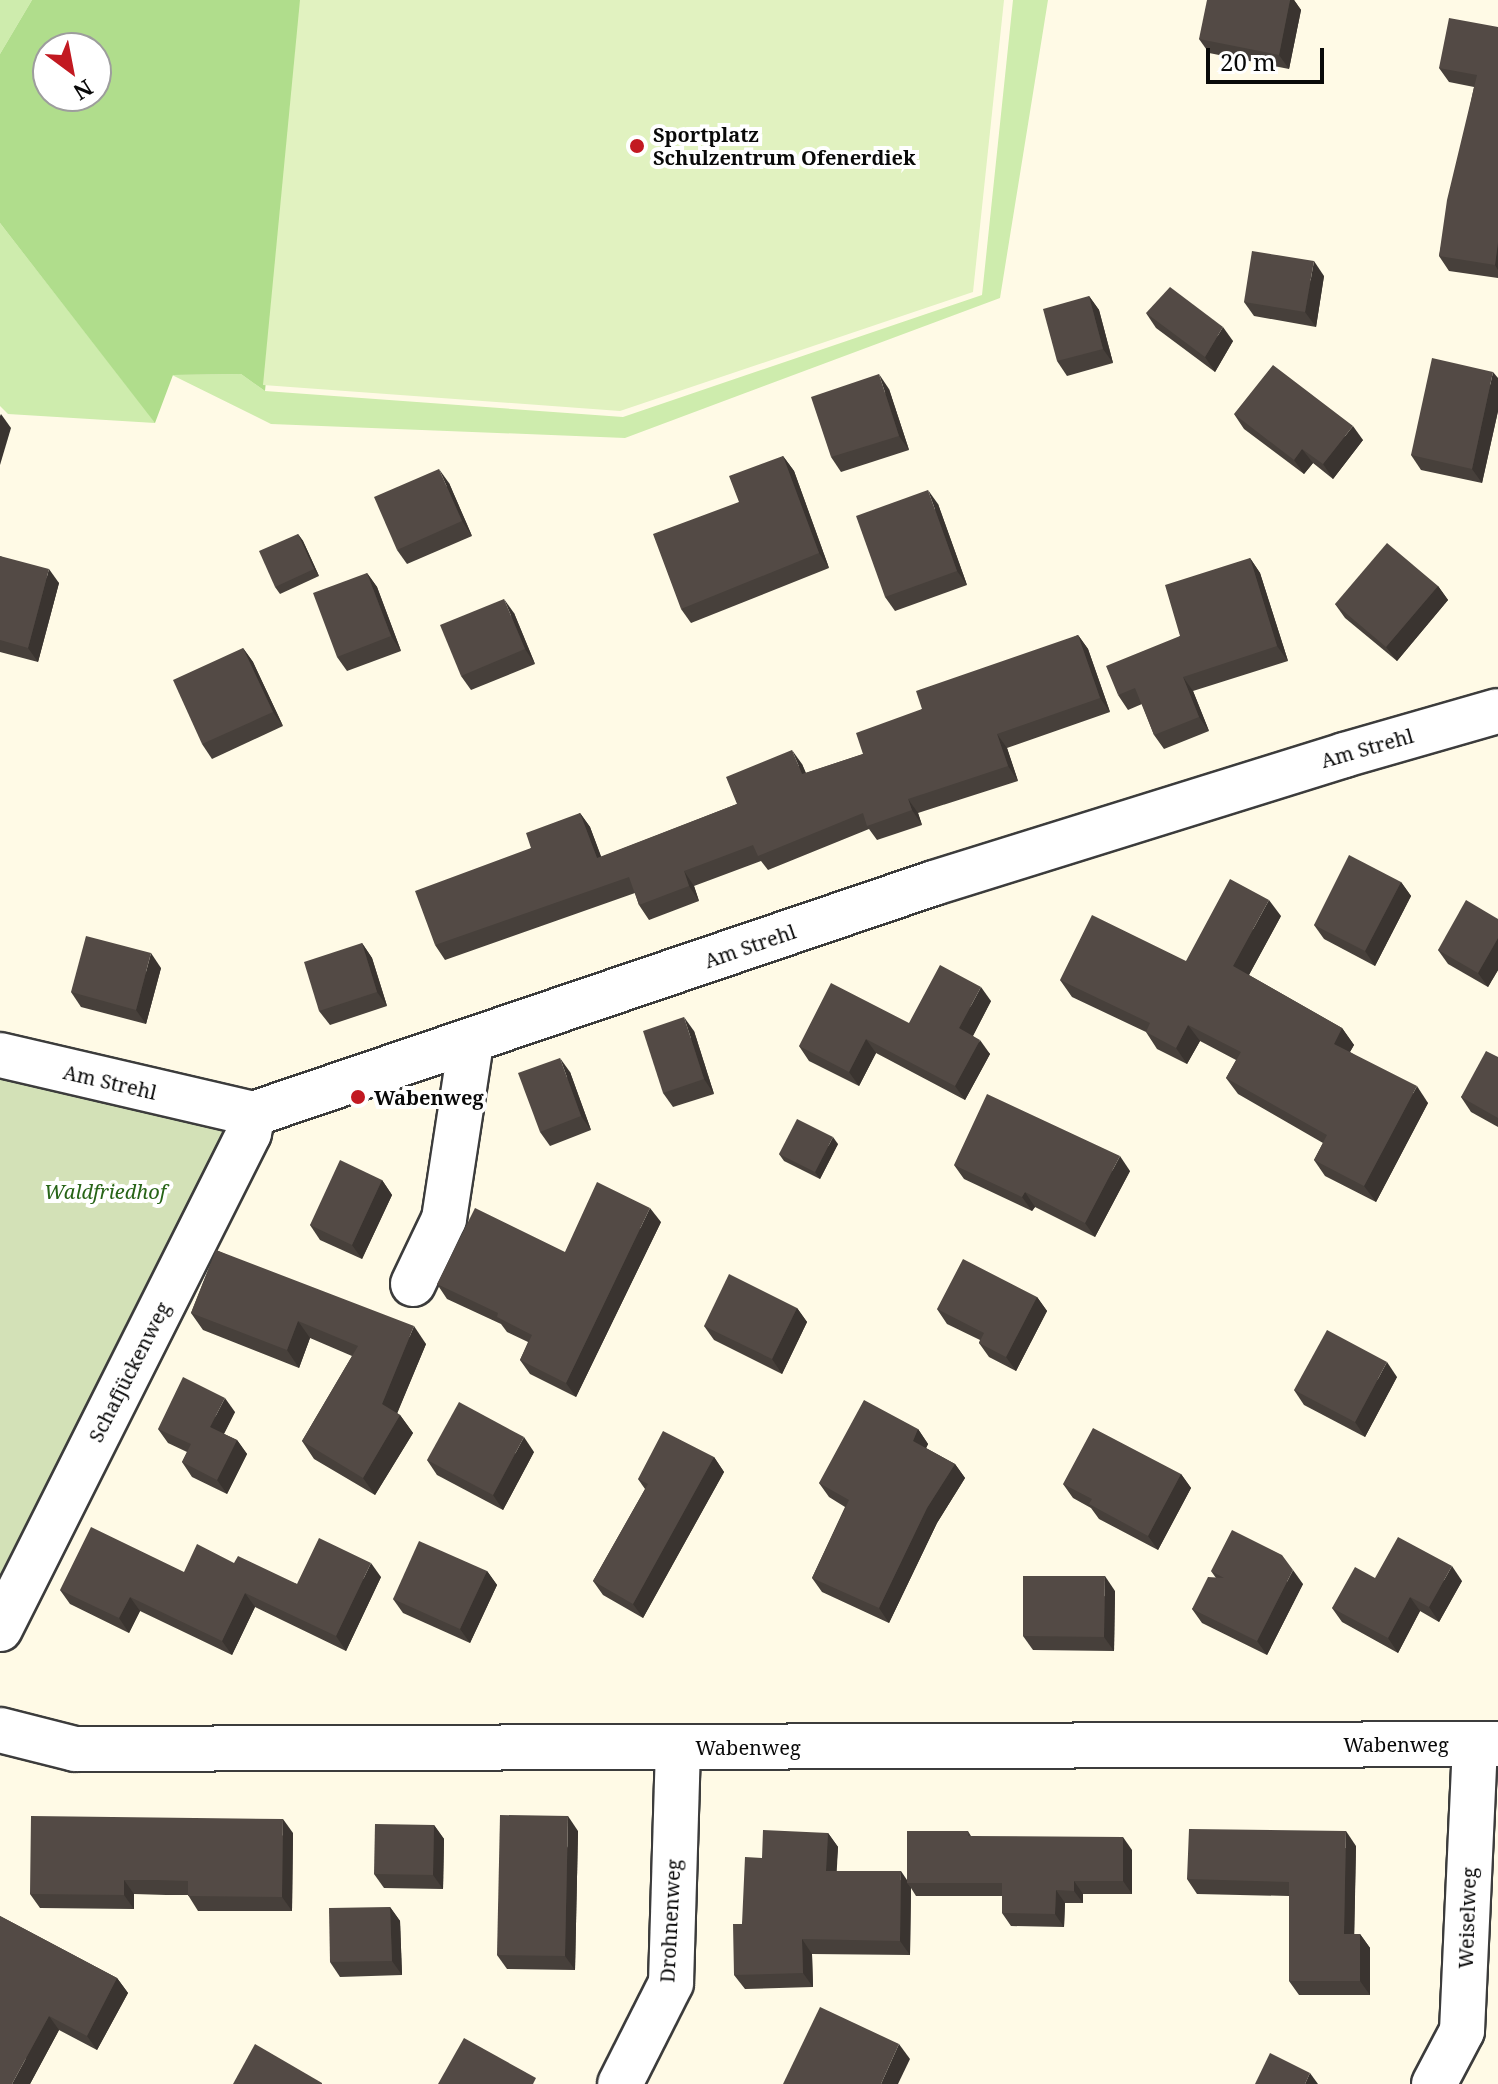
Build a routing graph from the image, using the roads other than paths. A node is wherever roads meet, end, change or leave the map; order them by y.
1 (1498, 710) edge
2 (471, 1043) junction
3 (0, 1055) edge
4 (253, 1114) junction
5 (413, 1284) dead end
6 (0, 1629) edge
7 (0, 1730) edge
8 (1486, 1744) edge
9 (678, 1748) junction
10 (620, 2084) edge
11 (1434, 2084) edge

1 - 2 street, Am Strehl
2 - 4 street, Am Strehl
2 - 5 street
3 - 4 street, Am Strehl
4 - 6 street, Schafjückenweg
7 - 9 street, Wabenweg
8 - 9 street, Wabenweg
8 - 11 street, Weiselweg
9 - 10 street, Drohnenweg

